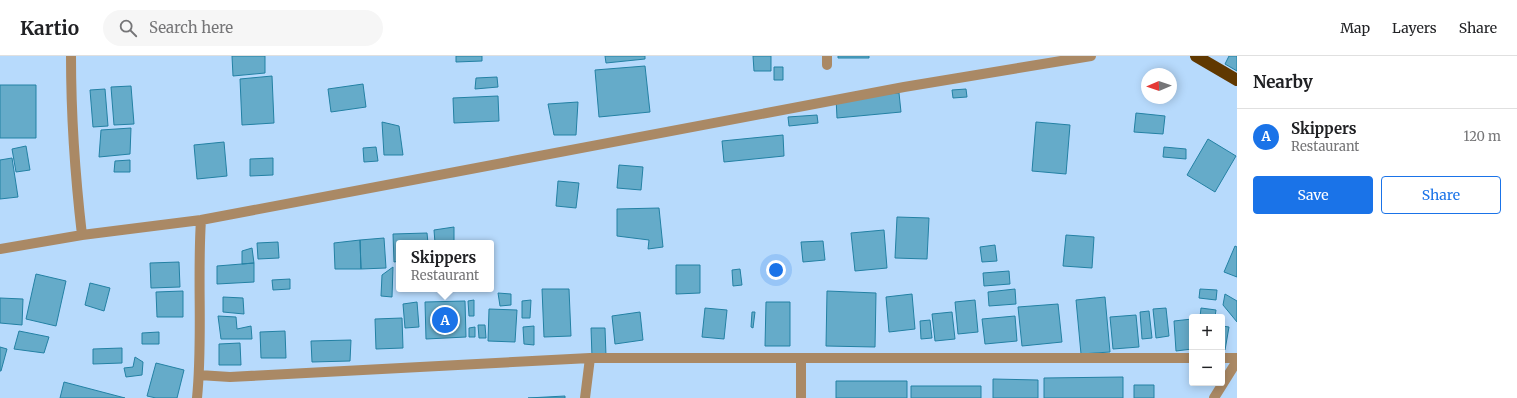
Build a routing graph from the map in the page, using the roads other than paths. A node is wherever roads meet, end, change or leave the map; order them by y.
1 (71, 56) edge
2 (1091, 56) edge
3 (1196, 56) edge
4 (1237, 80) edge
5 (201, 220) junction
6 (82, 235) junction
7 (0, 249) edge
8 (590, 358) junction
9 (801, 358) junction
10 (1189, 358) edge
11 (1225, 358) edge
12 (1237, 360) edge
13 (199, 375) junction
14 (197, 398) edge
15 (585, 398) edge
16 (801, 398) edge
17 (1214, 398) edge

1 - 6 street
2 - 5 street
3 - 4 highway
5 - 6 street
5 - 13 street
6 - 7 street
8 - 9 street
8 - 13 street
8 - 15 street
9 - 10 street
9 - 16 street
11 - 12 street
12 - 17 street
13 - 14 street

